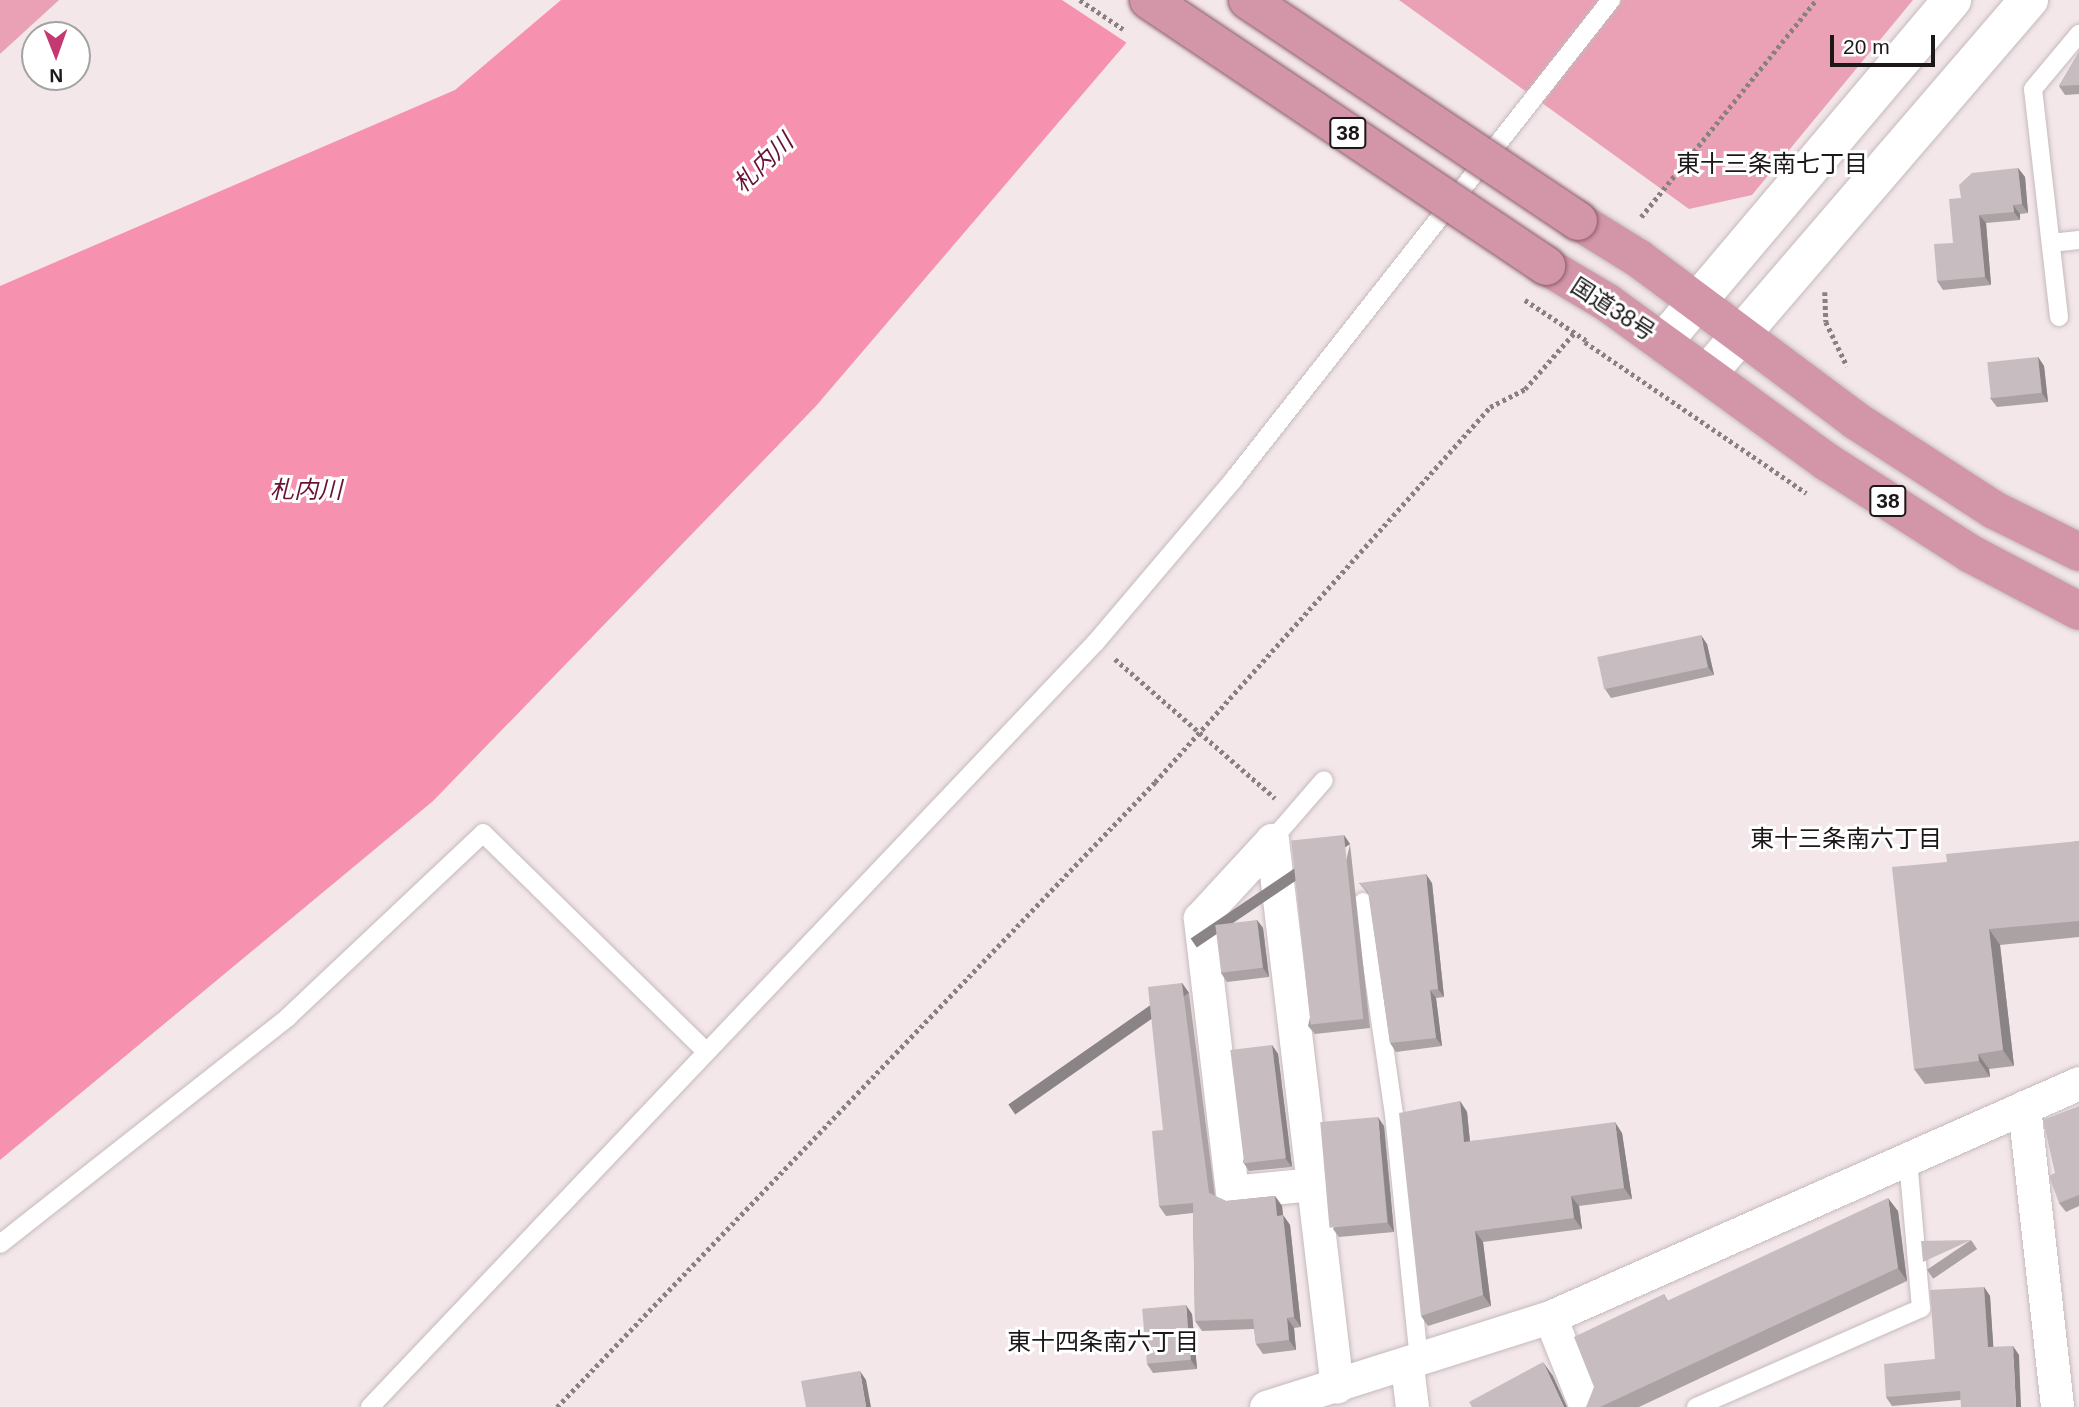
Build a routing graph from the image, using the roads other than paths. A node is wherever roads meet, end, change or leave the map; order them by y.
1 (1149, 0) edge
2 (1248, 0) edge
3 (1611, 0) edge
4 (1952, 0) edge
5 (2029, 0) edge
6 (2079, 34) edge
7 (2079, 240) edge
8 (2051, 243) junction
9 (1696, 301) junction
10 (2059, 317) dead end
11 (1740, 337) junction
12 (1663, 342) junction
13 (1707, 374) junction
14 (2079, 552) edge
15 (2079, 611) edge
16 (1324, 780) dead end
17 (1272, 841) junction
18 (1363, 902) edge
19 (707, 1052) junction
20 (2079, 1083) edge
21 (2024, 1107) junction
22 (1908, 1158) junction
23 (1313, 1184) junction
24 (0, 1244) edge
25 (1550, 1317) junction
26 (1413, 1364) junction
27 (1337, 1387) junction
28 (370, 1407) edge
29 (1266, 1407) edge
30 (1412, 1407) edge
31 (1586, 1407) edge
32 (1696, 1407) edge
33 (2057, 1407) edge

1 - 12 highway, 国道38号 / 38, bridge
2 - 9 highway, 38, bridge
3 - 19 lane
4 - 9 street
5 - 11 street
6 - 8 lane
7 - 8 lane
8 - 10 lane
9 - 11 highway, 38
9 - 12 street
11 - 13 street
11 - 14 highway, 38
12 - 13 highway, 国道38号 / 38
13 - 15 highway, 国道38号 / 38
16 - 17 lane
17 - 23 street
17 - 23 street
18 - 26 lane
19 - 24 lane
19 - 28 lane
20 - 21 street
21 - 22 street
21 - 33 street
22 - 25 street
22 - 32 lane
23 - 27 street
25 - 26 street
25 - 31 street
26 - 27 street
26 - 30 street
27 - 29 street

